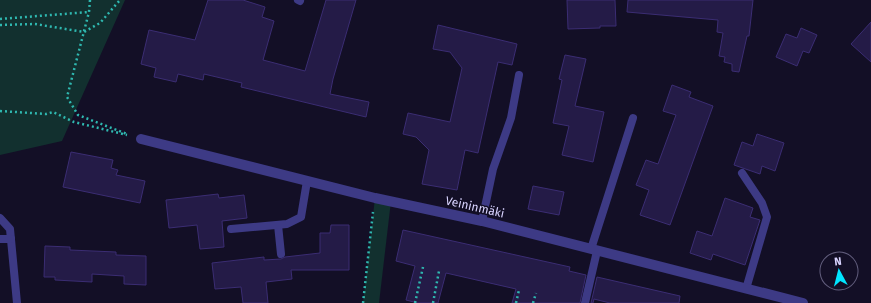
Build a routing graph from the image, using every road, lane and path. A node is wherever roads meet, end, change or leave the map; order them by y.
1 (90, 0) edge
2 (120, 0) edge
3 (89, 12) junction
4 (0, 20) edge
5 (0, 24) edge
6 (84, 32) junction
7 (519, 75) dead end
8 (0, 111) edge
9 (633, 118) dead end
10 (141, 139) junction
11 (742, 173) dead end
12 (307, 181) junction
13 (375, 198) junction
14 (0, 218) edge
15 (482, 221) junction
16 (278, 225) junction
17 (231, 229) dead end
18 (11, 239) junction
19 (0, 240) edge
20 (594, 250) junction
21 (282, 254) dead end
22 (423, 267) dead end
23 (439, 271) dead end
24 (746, 289) junction
25 (519, 290) dead end
26 (536, 293) dead end
27 (17, 303) edge
28 (363, 303) edge
29 (415, 303) edge
30 (433, 303) edge
31 (516, 303) edge
32 (533, 303) edge
33 (585, 303) edge
34 (803, 303) edge

1 - 3 path
2 - 6 path
3 - 4 path
3 - 6 path
5 - 6 path
6 - 10 path
7 - 15 lane
8 - 10 path
9 - 20 lane
10 - 12 street, Veininmäki
11 - 24 lane
12 - 13 street, Veininmäki
12 - 16 lane
13 - 15 street, Veininmäki
13 - 28 path
14 - 18 lane
15 - 20 street, Veininmäki
16 - 17 lane
16 - 21 lane
18 - 19 lane
18 - 27 lane
20 - 24 street, Veininmäki
20 - 33 lane
22 - 29 path
23 - 30 path
24 - 34 street, Veininmäki
25 - 31 path
26 - 32 path

